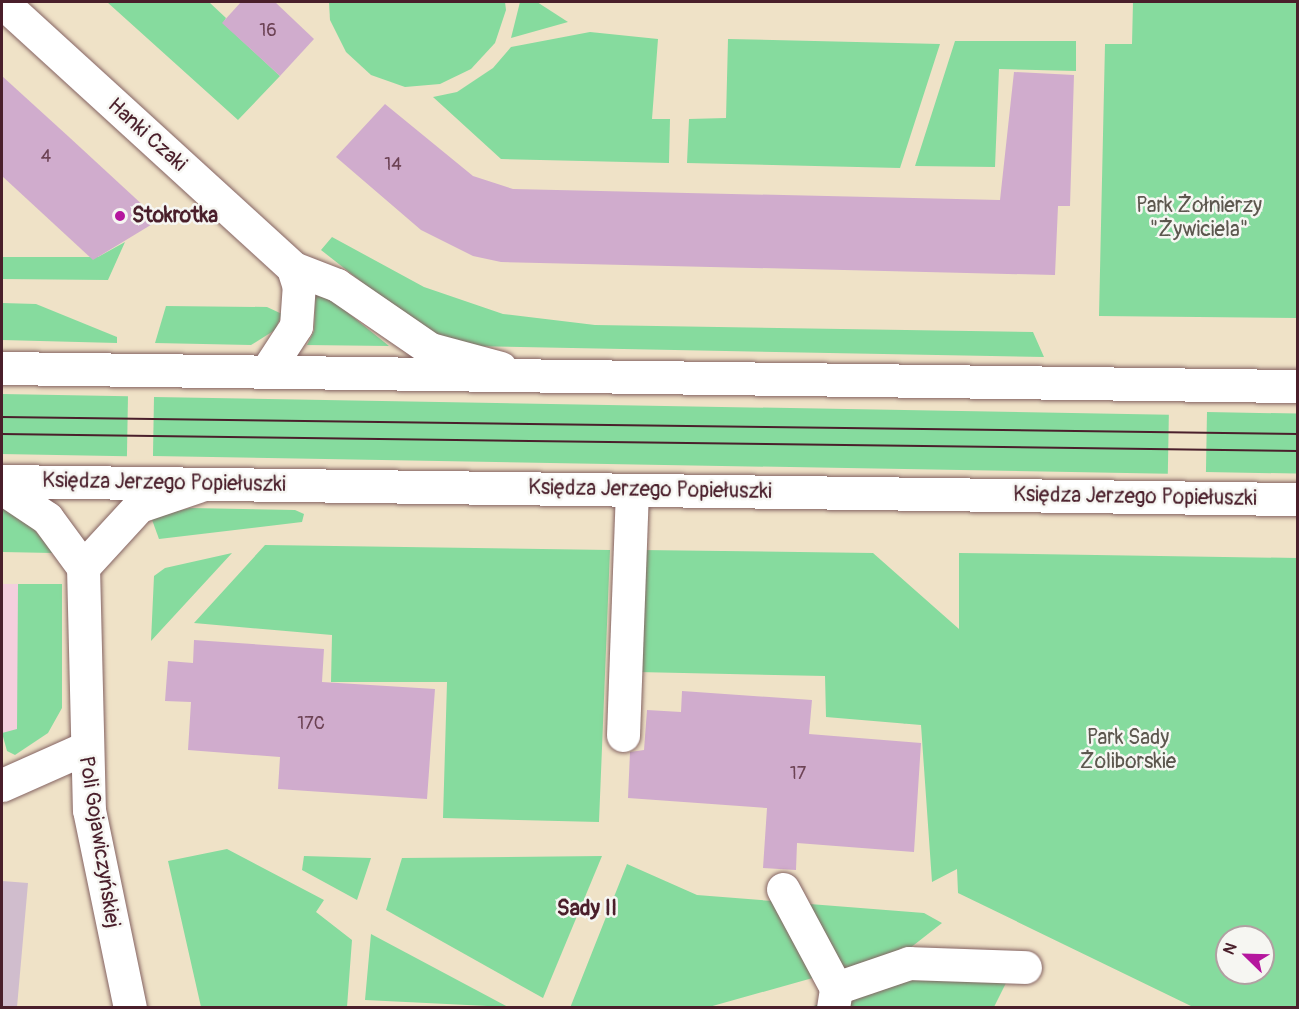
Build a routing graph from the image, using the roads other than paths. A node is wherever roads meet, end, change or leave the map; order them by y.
1 (2, 2) edge
2 (293, 268) junction
3 (2, 368) edge
4 (266, 372) junction
5 (528, 375) junction
6 (1298, 386) edge
7 (2, 481) edge
8 (204, 484) junction
9 (2, 488) edge
10 (632, 490) junction
11 (1298, 500) edge
12 (83, 567) junction
13 (623, 735) dead end
14 (84, 749) junction
15 (2, 785) edge
16 (783, 889) dead end
17 (1025, 967) dead end
18 (834, 998) edge
19 (130, 1008) edge

1 - 2 main road, Hanki Czaki
2 - 4 main road
2 - 5 main road, Hanki Czaki
3 - 4 main road
4 - 5 main road
5 - 6 main road
7 - 8 main road, Księdza Jerzego Popiełuszki
8 - 10 main road, Księdza Jerzego Popiełuszki
8 - 12 main road
9 - 12 main road
10 - 11 main road, Księdza Jerzego Popiełuszki
10 - 13 main road
12 - 14 main road, Poli Gojawiczyńskiej
14 - 15 main road
14 - 19 main road, Poli Gojawiczyńskiej
16 - 18 main road
17 - 18 main road

